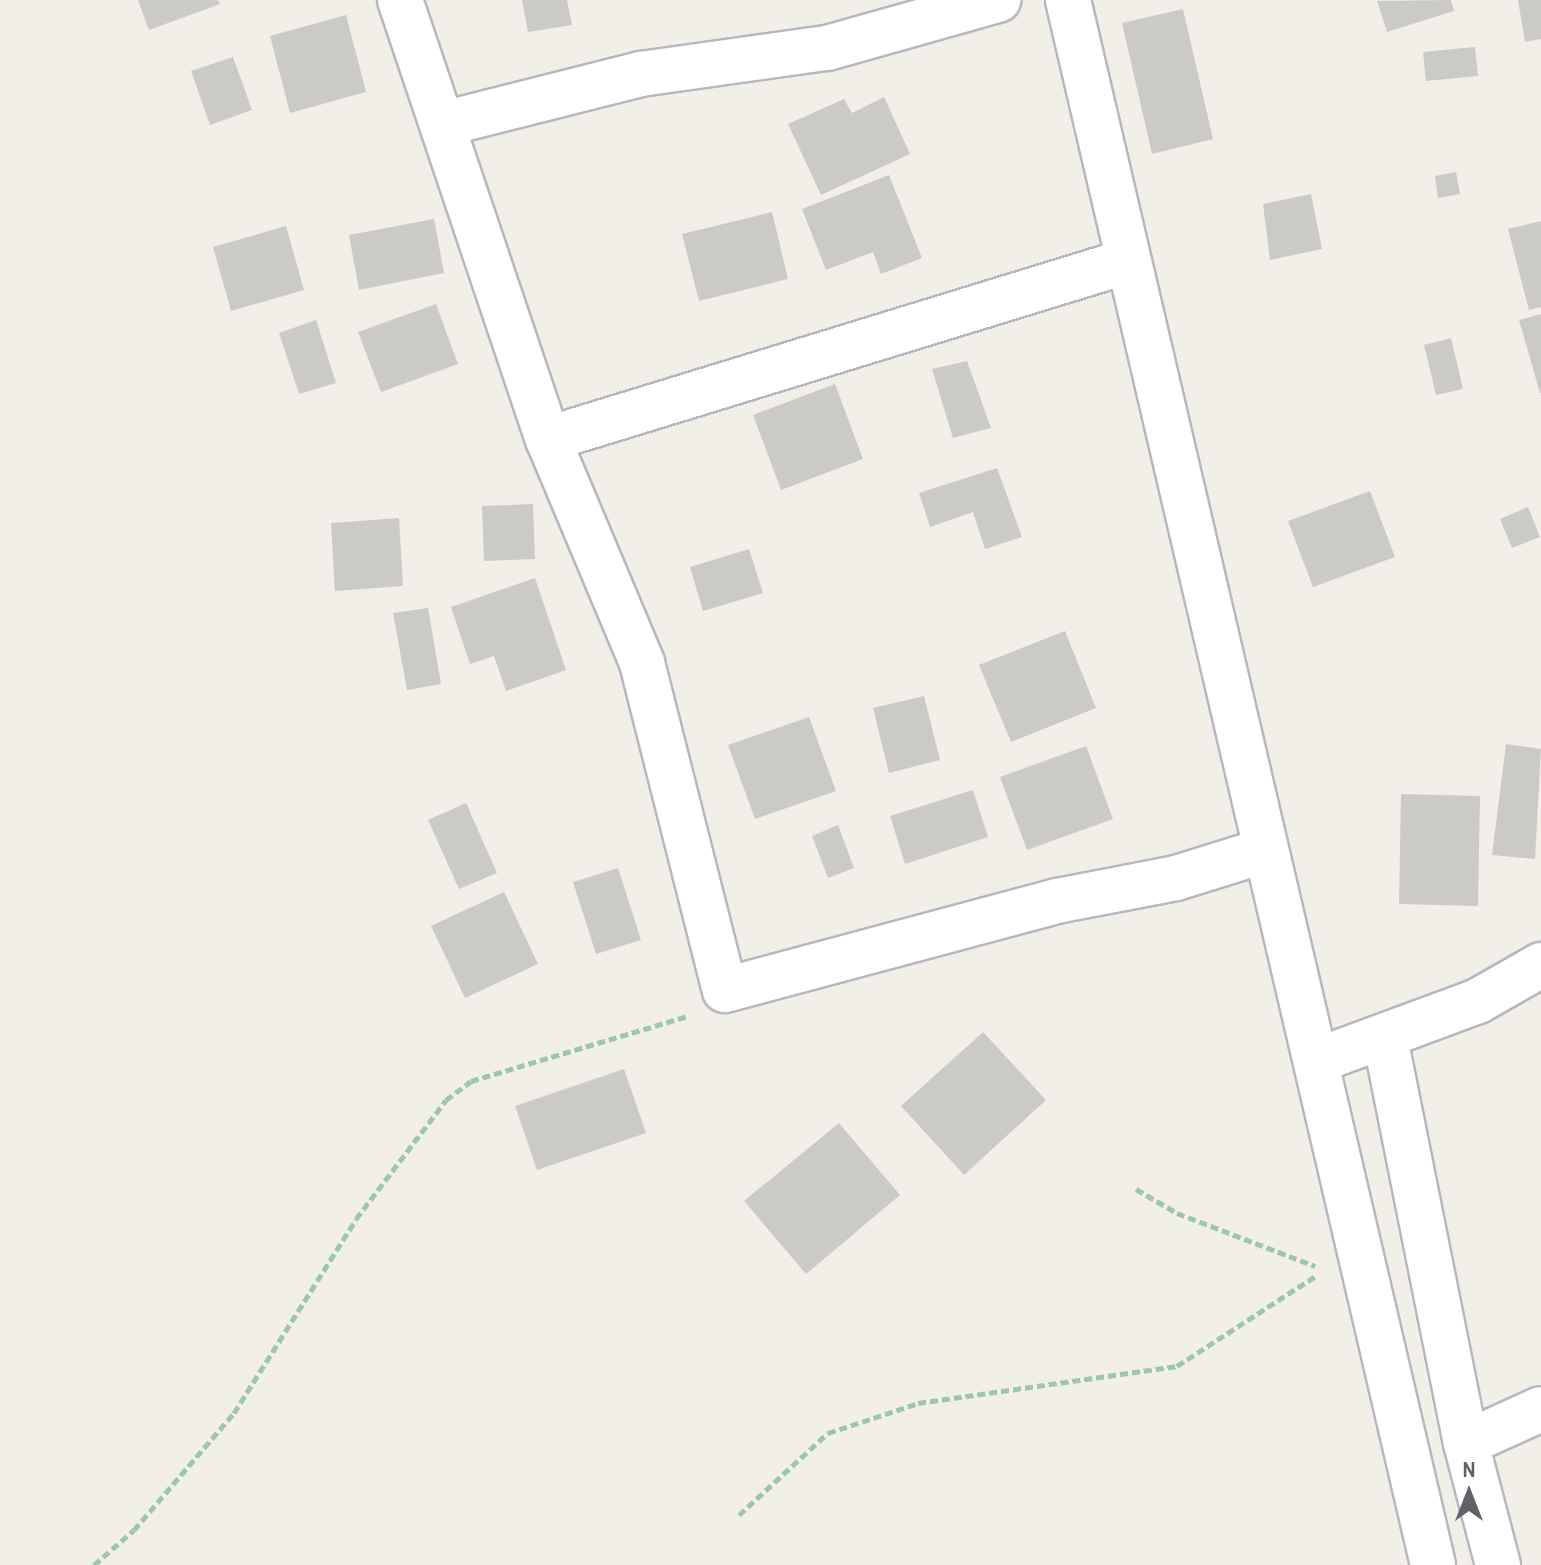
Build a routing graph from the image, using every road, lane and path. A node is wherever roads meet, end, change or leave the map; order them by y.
1 (400, 0) edge
2 (998, 0) edge
3 (1068, 0) edge
4 (443, 124) junction
5 (1128, 261) junction
6 (548, 439) junction
7 (1263, 851) junction
8 (1541, 965) edge
9 (725, 990) junction
10 (1385, 1038) junction
11 (1316, 1061) junction
12 (1136, 1189) dead end
13 (1541, 1409) edge
14 (1466, 1443) junction
15 (739, 1515) dead end
16 (94, 1565) edge
17 (1433, 1565) edge
18 (1498, 1565) edge

1 - 4 street
2 - 4 street
3 - 5 street
4 - 6 street
5 - 6 street
5 - 7 street
6 - 9 street
7 - 9 street
7 - 11 street
8 - 10 street
9 - 16 path
10 - 11 street
10 - 14 street
11 - 17 street
12 - 15 path
13 - 14 street
14 - 18 street

